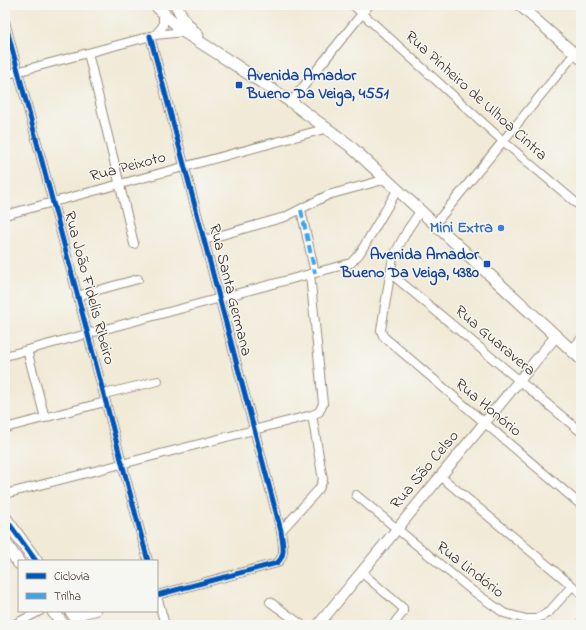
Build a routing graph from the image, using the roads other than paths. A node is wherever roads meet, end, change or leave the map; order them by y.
1 (176, 5) edge
2 (353, 5) edge
3 (369, 5) edge
4 (519, 5) edge
5 (159, 9) edge
6 (362, 13) junction
7 (5, 22) edge
8 (184, 32) junction
9 (152, 36) junction
10 (209, 48) junction
11 (88, 53) junction
12 (579, 53) edge
13 (18, 72) junction
14 (5, 75) edge
15 (291, 102) junction
16 (328, 128) junction
17 (503, 141) junction
18 (185, 166) junction
19 (387, 179) junction
20 (120, 184) junction
21 (398, 189) junction
22 (52, 203) junction
23 (580, 206) edge
24 (301, 210) junction
25 (421, 210) junction
26 (5, 215) edge
27 (435, 224) junction
28 (204, 240) junction
29 (134, 244) dead end
30 (312, 273) junction
31 (390, 274) junction
32 (138, 279) dead end
33 (77, 296) junction
34 (218, 298) junction
35 (88, 334) junction
36 (556, 336) junction
37 (581, 339) edge
38 (27, 350) junction
39 (571, 350) junction
40 (5, 356) edge
41 (581, 359) edge
42 (519, 379) junction
43 (158, 381) dead end
44 (104, 398) junction
45 (312, 415) junction
46 (45, 418) junction
47 (484, 424) junction
48 (5, 428) edge
49 (253, 430) junction
50 (581, 432) edge
51 (122, 463) junction
52 (440, 476) junction
53 (5, 494) edge
54 (356, 495) dead end
55 (581, 505) edge
56 (5, 518) edge
57 (397, 528) junction
58 (281, 531) junction
59 (5, 543) edge
60 (35, 560) edge
61 (148, 560) edge
62 (18, 562) edge
63 (360, 572) junction
64 (572, 586) junction
65 (581, 593) edge
66 (158, 596) edge
67 (158, 600) edge
68 (270, 602) dead end
69 (38, 612) edge
70 (54, 612) edge
71 (93, 612) edge
72 (76, 617) edge
73 (13, 625) edge
74 (64, 625) edge
75 (165, 625) edge
76 (302, 625) edge
77 (318, 625) edge
78 (392, 625) edge

1 - 10 main road
2 - 6 street, Rua Pinheiro de Ulhoa Cintra
3 - 6 street
4 - 12 street
5 - 8 main road
5 - 9 street
6 - 15 street
6 - 17 street, Rua Pinheiro de Ulhoa Cintra
7 - 13 street, Rua João Fidelis Ribeiro
8 - 9 street
8 - 10 main road
9 - 11 street
9 - 18 street, Rua Santa Germana
10 - 15 main road
11 - 13 street
11 - 20 street
12 - 17 street
13 - 14 street
13 - 22 street, Rua João Fidelis Ribeiro
15 - 16 main road
16 - 18 street, Rua Peixoto
16 - 19 main road
17 - 23 street, Rua Pinheiro de Ulhoa Cintra
17 - 27 street
18 - 20 street, Rua Peixoto
18 - 28 street, Rua Santa Germana
19 - 21 main road
19 - 24 street
20 - 22 street, Rua Peixoto
20 - 29 street
21 - 25 main road
21 - 30 street
22 - 26 street, Rua Peixoto
22 - 33 street, Rua João Fidelis Ribeiro
24 - 28 street
24 - 30 street
25 - 27 main road
25 - 31 street
27 - 36 main road
28 - 34 street, Rua Santa Germana
30 - 34 street
30 - 45 street
31 - 42 street, Rua Guaravera
31 - 47 street, Rua Honório
32 - 33 street
33 - 35 street, Rua João Fidelis Ribeiro
34 - 35 street
34 - 49 street, Rua Santa Germana
35 - 38 street
35 - 44 street, Rua João Fidelis Ribeiro
36 - 39 main road
36 - 42 street, Rua São Celso
37 - 39 street
38 - 40 street
38 - 46 street
39 - 41 main road
42 - 47 street, Rua São Celso
42 - 50 street, Rua Guaravera
43 - 44 street
44 - 46 street
44 - 51 street, Rua João Fidelis Ribeiro
45 - 49 street
45 - 58 street
46 - 48 street
47 - 52 street, Rua São Celso
47 - 55 street, Rua Honório
49 - 51 street
49 - 58 street, Rua Santa Germana
51 - 53 street
51 - 61 street, Rua João Fidelis Ribeiro
52 - 57 street, Rua São Celso
52 - 64 street
54 - 57 street, Rua Lindório
56 - 60 main road
57 - 63 street, Rua São Celso
57 - 64 street, Rua Lindório
58 - 66 street, Rua Santa Germana
59 - 62 main road
63 - 77 street, Rua São Celso
63 - 78 street
64 - 65 street
67 - 75 street
68 - 76 street
69 - 73 street
70 - 74 main road
71 - 72 street

